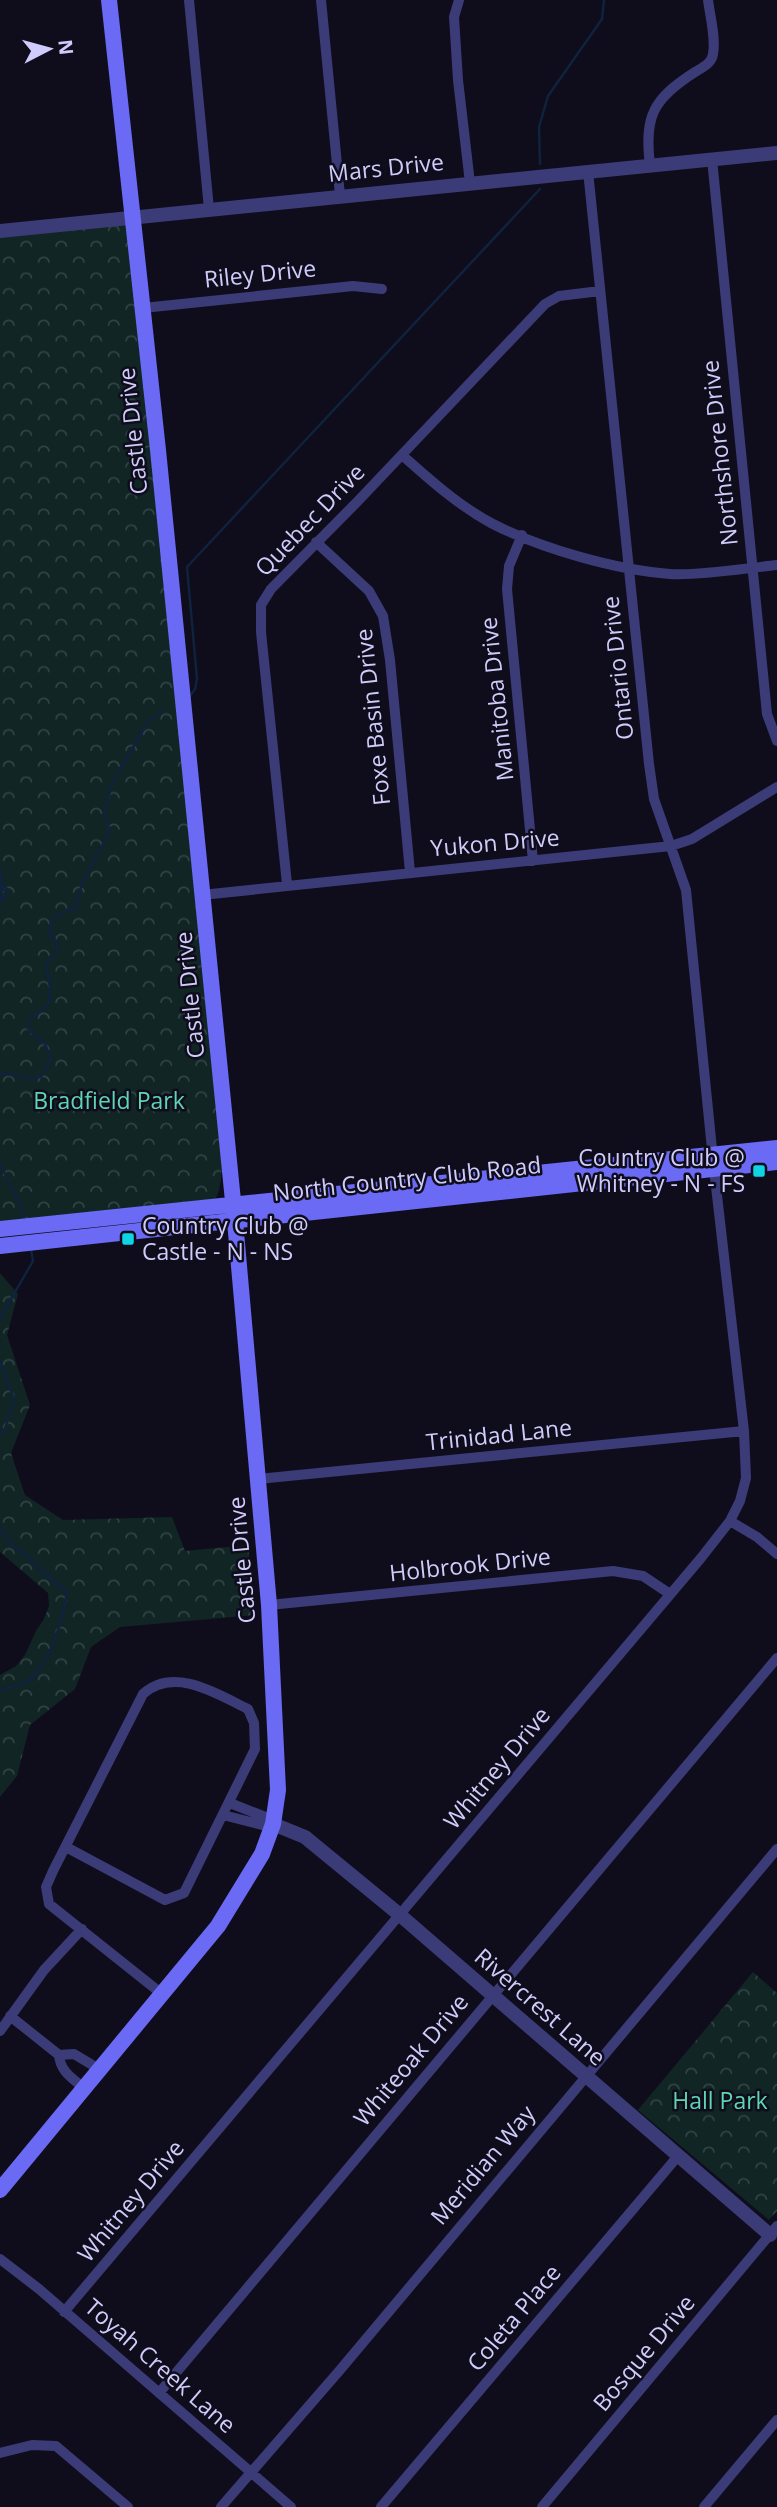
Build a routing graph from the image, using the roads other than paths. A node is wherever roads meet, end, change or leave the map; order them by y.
1 (108, 0) edge
2 (189, 0) edge
3 (321, 0) edge
4 (459, 0) edge
5 (708, 0) edge
6 (777, 153) edge
7 (712, 159) junction
8 (650, 165) junction
9 (588, 171) junction
10 (470, 183) junction
11 (340, 195) junction
12 (209, 209) junction
13 (133, 216) junction
14 (0, 231) edge
15 (382, 289) dead end
16 (600, 291) junction
17 (143, 307) junction
18 (402, 455) junction
19 (522, 536) junction
20 (316, 542) junction
21 (777, 565) edge
22 (753, 567) junction
23 (629, 568) junction
24 (777, 741) edge
25 (777, 787) edge
26 (671, 846) junction
27 (533, 860) junction
28 (411, 872) junction
29 (287, 884) junction
30 (202, 895) junction
31 (777, 1148) edge
32 (713, 1162) junction
33 (777, 1162) edge
34 (234, 1213) junction
35 (1, 1240) edge
36 (744, 1431) junction
37 (258, 1479) junction
38 (730, 1521) junction
39 (777, 1554) edge
40 (670, 1594) junction
41 (269, 1605) junction
42 (777, 1658) edge
43 (230, 1803) junction
44 (223, 1815) junction
45 (273, 1824) junction
46 (66, 1847) junction
47 (777, 1849) edge
48 (400, 1915) junction
49 (82, 1929) junction
50 (162, 1994) junction
51 (492, 1995) junction
52 (10, 2016) junction
53 (0, 2031) edge
54 (59, 2055) junction
55 (99, 2070) junction
56 (585, 2076) junction
57 (84, 2088) junction
58 (678, 2156) junction
59 (0, 2189) edge
60 (774, 2230) edge
61 (0, 2259) edge
62 (64, 2312) junction
63 (159, 2393) junction
64 (777, 2420) edge
65 (0, 2453) edge
66 (252, 2473) junction
67 (128, 2507) edge
68 (221, 2507) edge
69 (291, 2507) edge
70 (381, 2507) edge
71 (542, 2507) edge
72 (704, 2507) edge

1 - 13 main road, Castle Drive
2 - 12 street
3 - 11 street
4 - 10 street
5 - 8 street
6 - 7 street, Mars Drive
7 - 8 street, Mars Drive
7 - 22 street, Northshore Drive
8 - 9 street, Mars Drive
9 - 10 street, Mars Drive
9 - 16 street, Ontario Drive
10 - 11 street, Mars Drive
11 - 12 street, Mars Drive
12 - 13 street, Mars Drive
13 - 14 street, Mars Drive
13 - 17 main road, Castle Drive
15 - 17 street, Riley Drive
16 - 18 street, Quebec Drive
16 - 23 street, Ontario Drive
17 - 30 main road, Castle Drive
18 - 19 street
18 - 20 street, Quebec Drive
19 - 23 street
19 - 27 street, Manitoba Drive
20 - 28 street, Foxe Basin Drive
20 - 29 street, Quebec Drive
21 - 22 street
22 - 23 street
22 - 24 street, Northshore Drive
23 - 26 street, Ontario Drive
25 - 26 street, Yukon Drive
26 - 27 street, Yukon Drive
26 - 32 street, Ontario Drive
27 - 28 street, Yukon Drive
28 - 29 street, Yukon Drive
29 - 30 street, Yukon Drive
30 - 34 main road, Castle Drive
31 - 32 main road, North Country Club Road
32 - 33 main road, North Country Club Road
32 - 34 main road, North Country Club Road
32 - 36 street, Whitney Drive
34 - 35 main road, North Country Club Road
34 - 37 main road, Castle Drive
36 - 37 street, Trinidad Lane
36 - 38 street, Whitney Drive
37 - 41 main road, Castle Drive
38 - 39 street
38 - 40 street, Whitney Drive
40 - 41 street, Holbrook Drive
40 - 48 street, Whitney Drive
41 - 45 main road, Castle Drive
42 - 51 street, Whiteoak Drive
43 - 44 street
43 - 45 street
43 - 46 street
44 - 45 street
44 - 46 street
45 - 48 street, Rivercrest Lane
45 - 50 main road, Castle Drive
46 - 49 street
47 - 56 street, Meridian Way
48 - 51 street, Rivercrest Lane
48 - 62 street, Whitney Drive
49 - 50 street
49 - 52 street
50 - 55 main road, Castle Drive
51 - 56 street, Rivercrest Lane
51 - 63 street, Whiteoak Drive
52 - 53 street
52 - 54 street
54 - 55 street
54 - 57 street
55 - 57 main road, Castle Drive
56 - 58 street, Rivercrest Lane
56 - 66 street, Meridian Way
57 - 59 main road, Castle Drive
58 - 60 street, Rivercrest Lane
58 - 70 street, Coleta Place
60 - 71 street, Bosque Drive
61 - 62 street, Toyah Creek Lane
62 - 63 street, Toyah Creek Lane
63 - 66 street, Toyah Creek Lane
64 - 72 street
65 - 67 street
66 - 68 street, Meridian Way
66 - 69 street, Toyah Creek Lane

